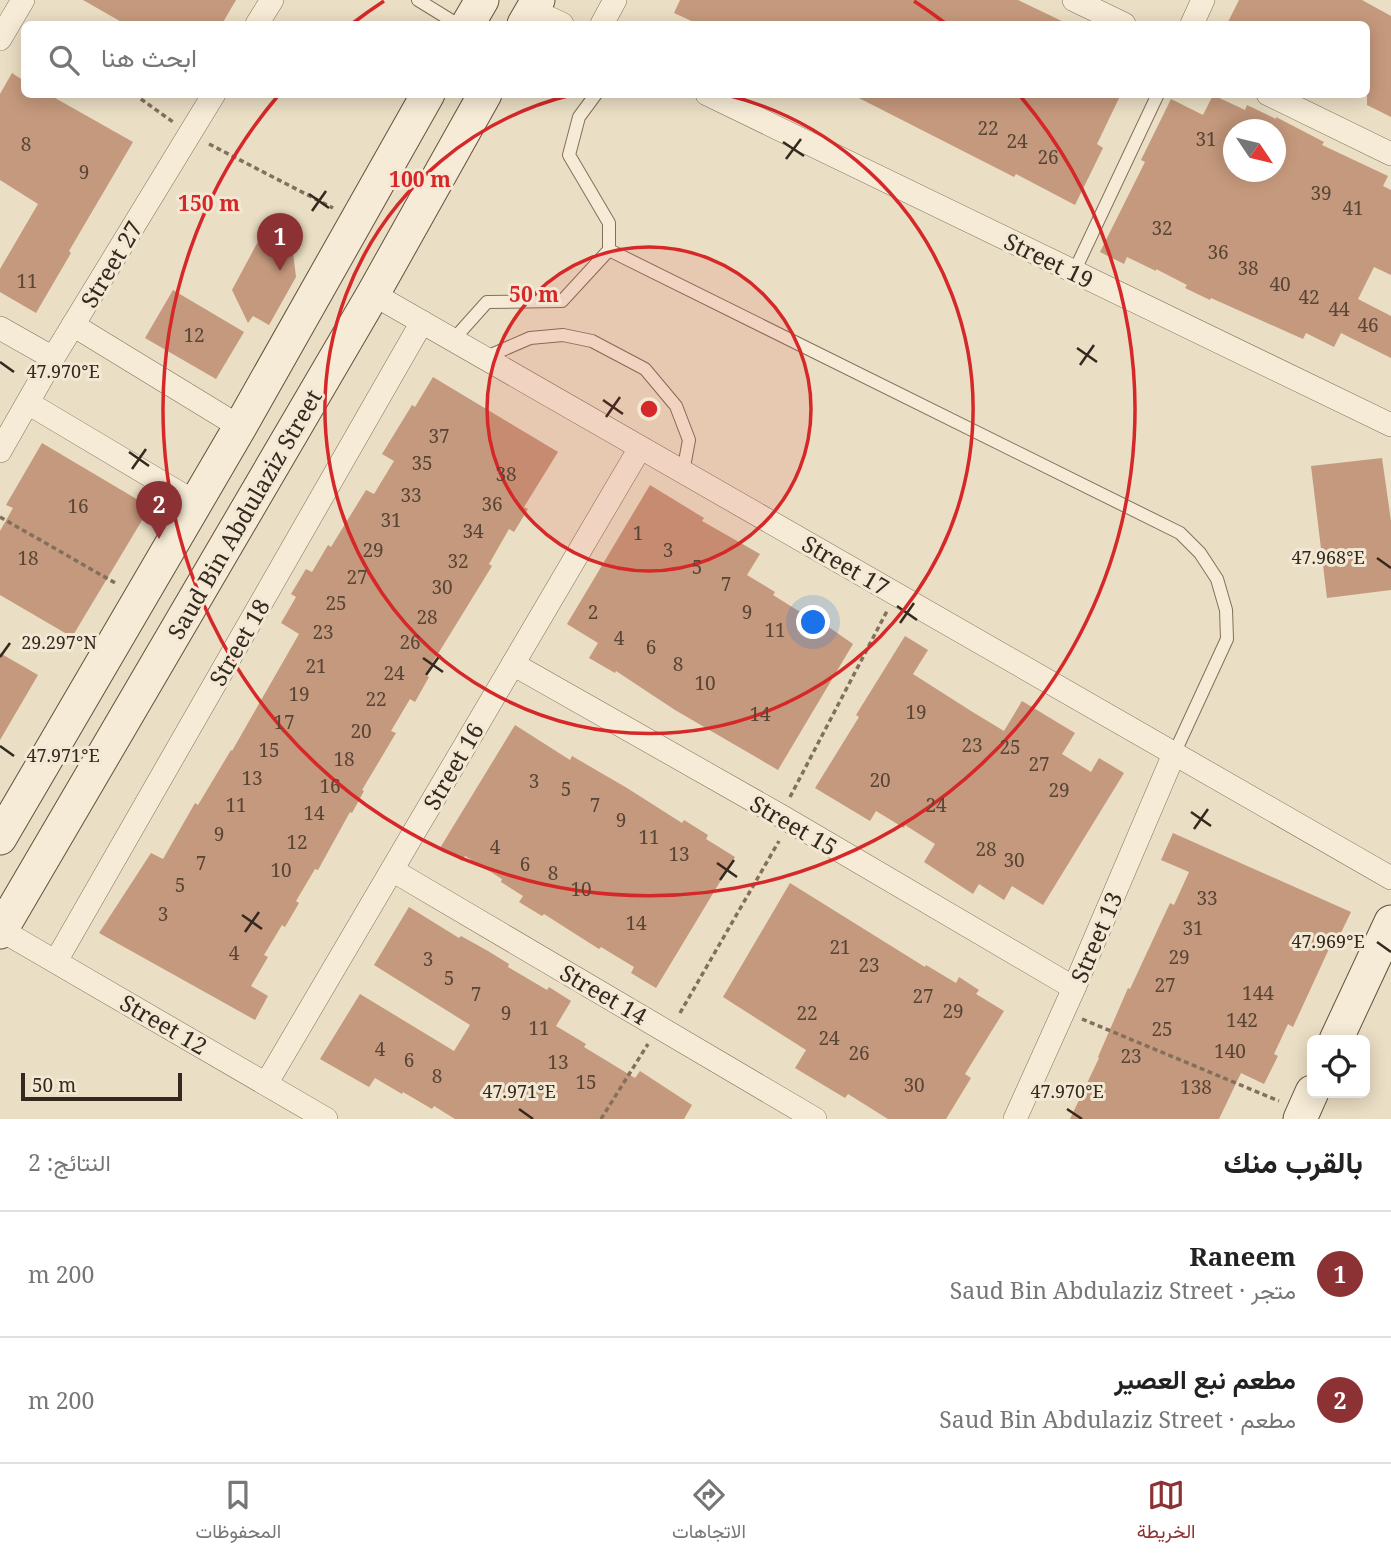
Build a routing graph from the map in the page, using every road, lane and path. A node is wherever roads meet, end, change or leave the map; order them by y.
1 (23, 0) edge
2 (272, 0) edge
3 (418, 0) edge
4 (464, 0) edge
5 (482, 0) edge
6 (615, 0) edge
7 (1074, 0) edge
8 (1203, 0) edge
9 (531, 12) edge
10 (259, 21) edge
11 (452, 21) edge
12 (466, 21) edge
13 (468, 21) edge
14 (554, 21) edge
15 (604, 21) edge
16 (1118, 21) edge
17 (1193, 21) edge
18 (0, 38) edge
19 (140, 98) edge
20 (212, 98) edge
21 (426, 98) edge
22 (483, 98) edge
23 (593, 98) edge
24 (715, 98) edge
25 (1156, 98) edge
26 (1276, 98) edge
27 (190, 134) junction
28 (1391, 155) edge
29 (356, 220) junction
30 (609, 250) junction
31 (1074, 272) junction
32 (373, 294) junction
33 (422, 322) junction
34 (73, 325) junction
35 (0, 328) edge
36 (453, 340) junction
37 (54, 358) junction
38 (484, 358) junction
39 (28, 403) junction
40 (1391, 425) edge
41 (240, 427) junction
42 (640, 447) junction
43 (0, 452) edge
44 (682, 472) junction
45 (196, 503) junction
46 (0, 517) edge
47 (164, 556) junction
48 (199, 592) junction
49 (896, 594) junction
50 (137, 603) junction
51 (174, 635) junction
52 (513, 664) junction
53 (1174, 754) junction
54 (781, 816) junction
55 (0, 838) edge
56 (392, 870) junction
57 (1391, 878) edge
58 (1391, 922) edge
59 (1, 931) edge
60 (56, 961) junction
61 (1074, 988) junction
62 (1063, 1011) junction
63 (669, 1032) junction
64 (1338, 1035) edge
65 (266, 1084) junction
66 (1305, 1108) edge
67 (326, 1119) edge
68 (601, 1119) edge
69 (815, 1119) edge
70 (1015, 1119) edge

1 - 18 street
2 - 10 street
3 - 11 lane
4 - 12 street
5 - 13 main road
6 - 15 street
7 - 16 street
8 - 17 street
9 - 14 street
19 - 27 path
20 - 27 street, Street 27
21 - 29 main road, Saud Bin Abdulaziz Street
22 - 32 main road, Saud Bin Abdulaziz Street
23 - 30 lane
24 - 31 street, Street 19
25 - 31 lane
26 - 28 street
27 - 29 path
27 - 34 street, Street 27
29 - 41 main road, Saud Bin Abdulaziz Street
30 - 36 lane
30 - 53 lane
31 - 40 street, Street 19
32 - 33 street, Street 17
32 - 48 main road, Saud Bin Abdulaziz Street
33 - 36 street, Street 17
33 - 60 street, Street 18
34 - 37 street, Street 27
34 - 41 street, Street 27
35 - 37 street
36 - 38 street, Street 17
37 - 39 street, Street 27
38 - 42 street, Street 17
38 - 44 lane
39 - 43 street, Street 27
39 - 45 street
41 - 45 main road, Saud Bin Abdulaziz Street
42 - 44 street, Street 17
42 - 52 street, Street 16
44 - 49 street, Street 17
45 - 47 main road, Saud Bin Abdulaziz Street
46 - 50 path
47 - 48 main road
47 - 50 main road, Saud Bin Abdulaziz Street
48 - 51 main road, Saud Bin Abdulaziz Street
49 - 53 street, Street 17
49 - 54 path
50 - 51 main road
50 - 55 main road, Saud Bin Abdulaziz Street
51 - 59 main road, Saud Bin Abdulaziz Street
52 - 54 street, Street 15
52 - 56 street, Street 16
53 - 57 street, Street 17
53 - 61 street, Street 13
54 - 61 street, Street 15
54 - 63 path
56 - 63 street, Street 14
56 - 65 street, Street 16
58 - 64 main road
59 - 60 street, Street 12
60 - 65 street, Street 12
61 - 62 street, Street 13
62 - 66 path
62 - 70 street, Street 13
63 - 68 path
63 - 69 street, Street 14
65 - 67 street, Street 12

